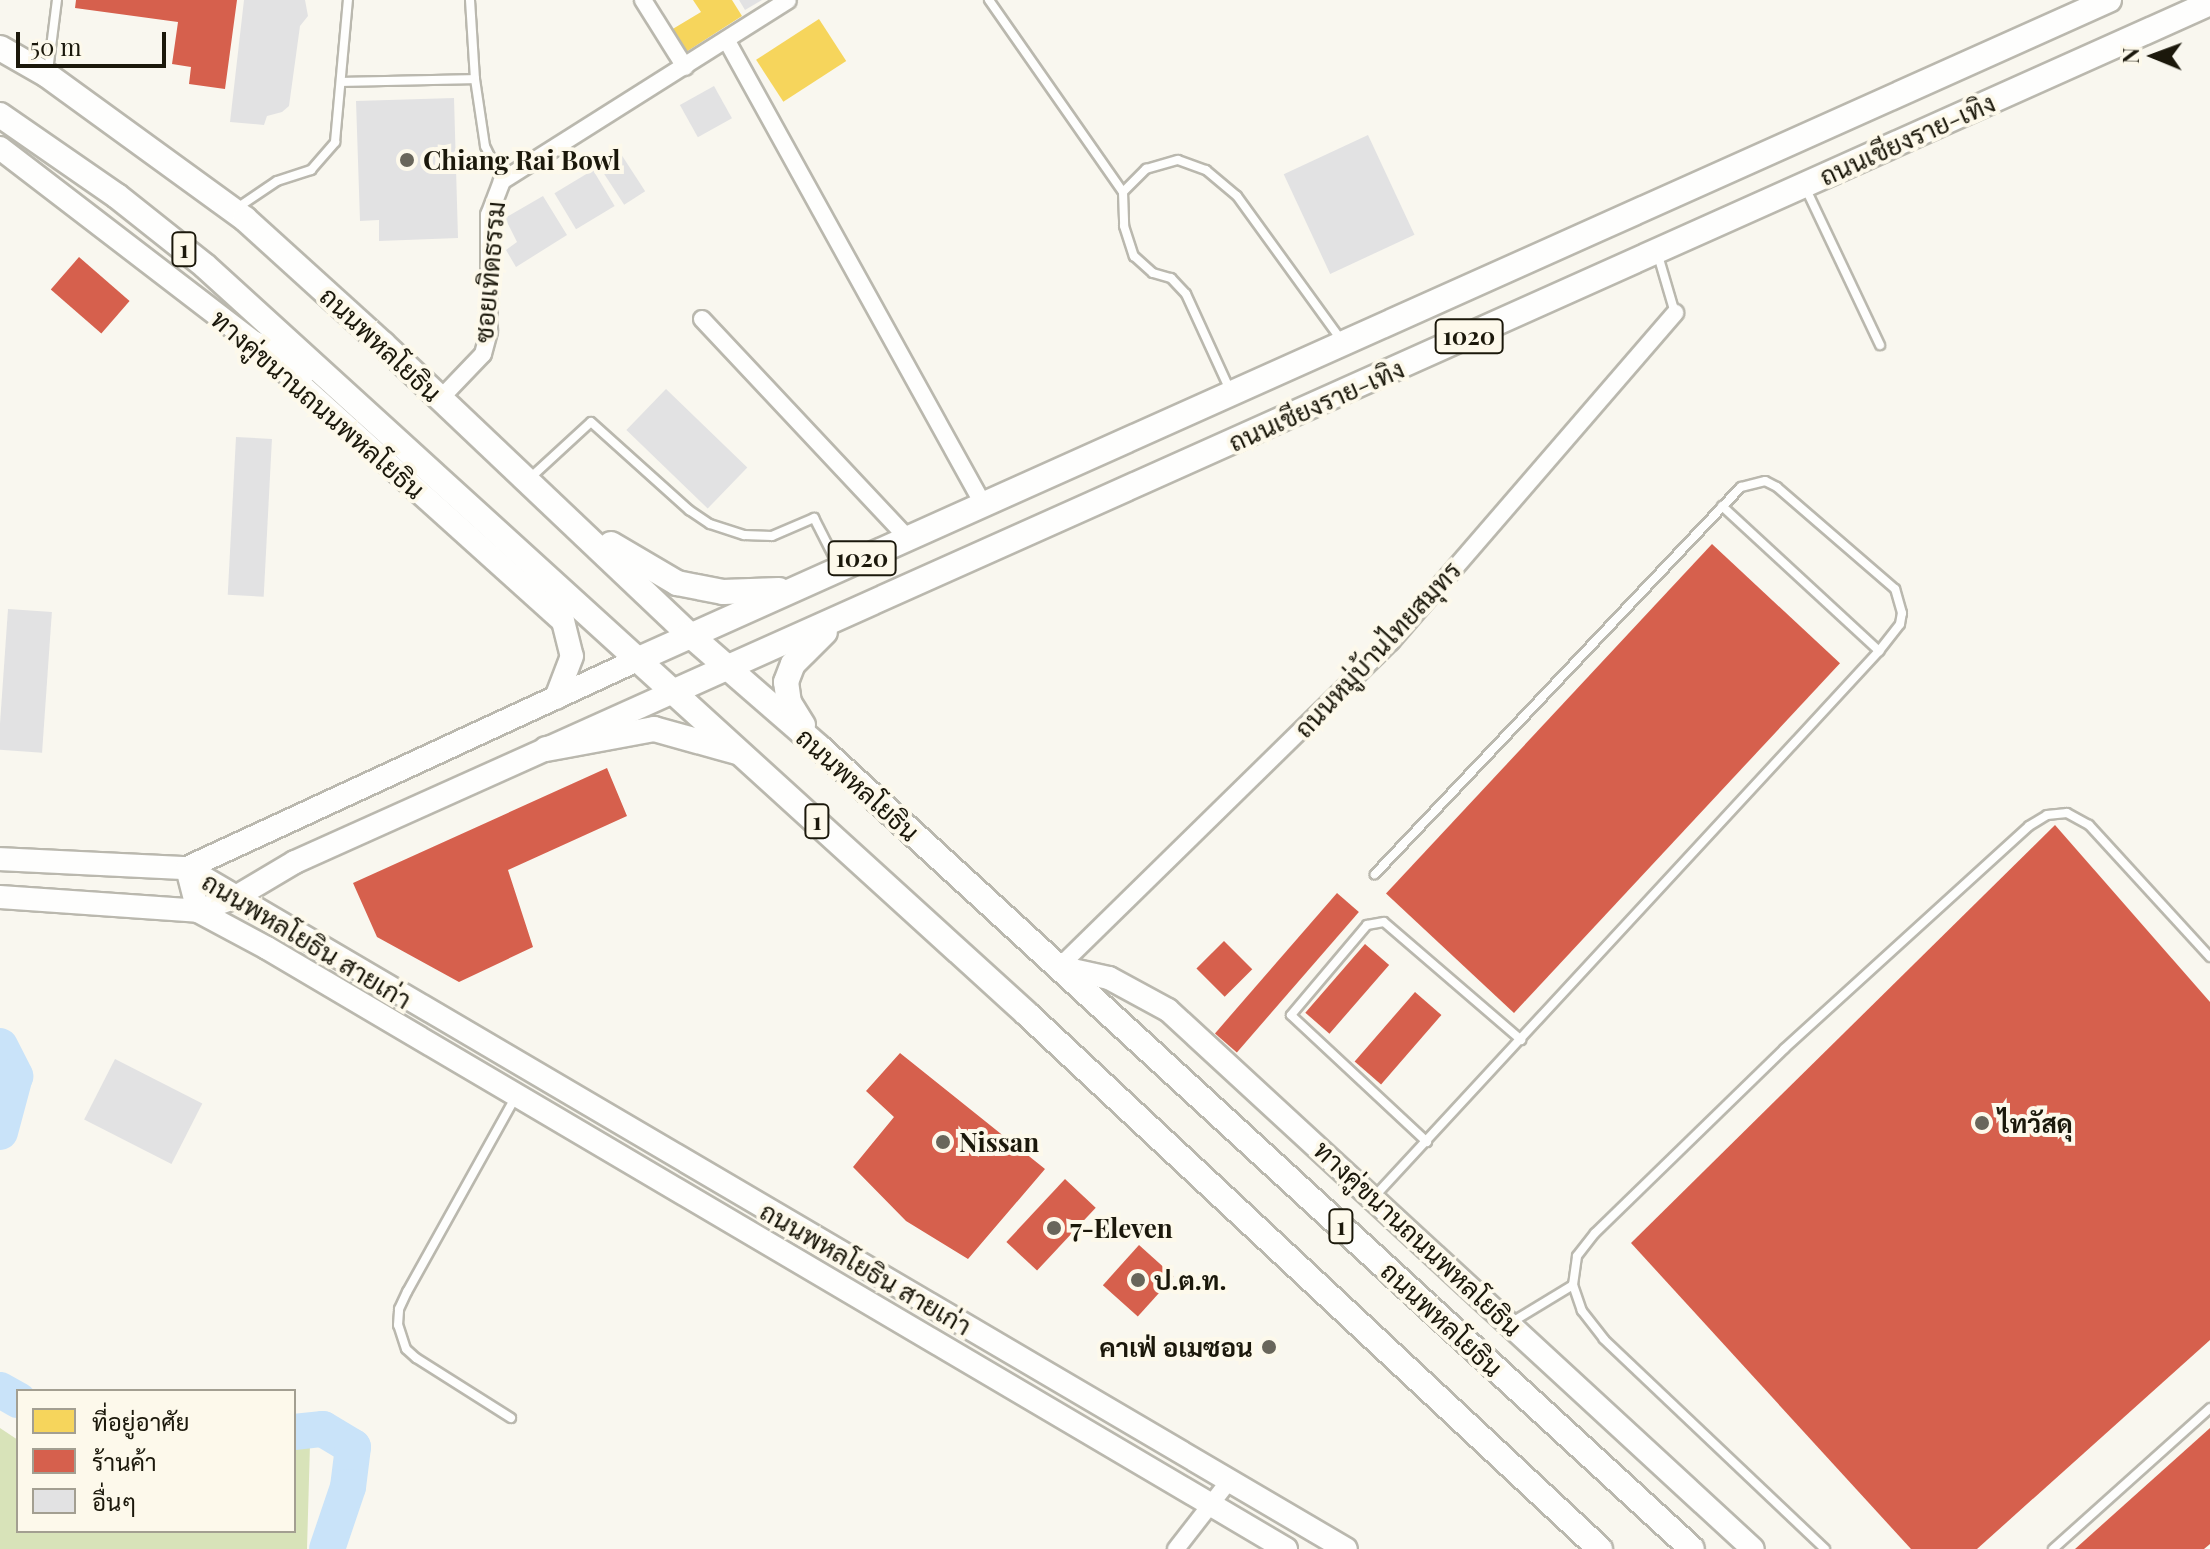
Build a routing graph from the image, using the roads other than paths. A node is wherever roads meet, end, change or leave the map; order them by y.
1 (57, 0) edge
2 (348, 0) edge
3 (470, 0) edge
4 (643, 0) edge
5 (788, 0) edge
6 (989, 0) edge
7 (2108, 0) edge
8 (2210, 3) edge
9 (727, 41) junction
10 (0, 48) edge
11 (685, 67) junction
12 (47, 75) junction
13 (475, 79) junction
14 (343, 82) junction
15 (0, 115) edge
16 (0, 148) edge
17 (502, 181) junction
18 (1805, 185) junction
19 (1123, 192) junction
20 (233, 210) junction
21 (1657, 252) junction
22 (1675, 313) joint
23 (702, 319) dead end
24 (1343, 343) junction
25 (255, 344) junction
26 (1880, 345) dead end
27 (331, 380) junction
28 (1231, 393) junction
29 (440, 399) junction
30 (527, 481) junction
31 (983, 504) junction
32 (1722, 506) junction
33 (556, 507) junction
34 (908, 538) junction
35 (839, 568) junction
36 (796, 589) junction
37 (842, 618) junction
38 (689, 634) junction
39 (1879, 651) junction
40 (639, 659) junction
41 (729, 669) junction
42 (675, 691) junction
43 (556, 698) junction
44 (819, 747) junction
45 (546, 749) junction
46 (743, 753) junction
47 (0, 859) edge
48 (295, 862) junction
49 (187, 868) junction
50 (1375, 874) dead end
51 (0, 897) edge
52 (236, 897) junction
53 (198, 911) junction
54 (293, 932) junction
55 (2210, 957) edge
56 (1059, 967) junction
57 (1521, 1040) junction
58 (516, 1096) junction
59 (1427, 1142) junction
60 (1374, 1197) junction
61 (1573, 1285) junction
62 (1511, 1323) junction
63 (2210, 1408) edge
64 (511, 1418) dead end
65 (1229, 1481) junction
66 (1212, 1506) junction
67 (1176, 1549) edge
68 (1286, 1549) edge
69 (1346, 1549) edge
70 (1600, 1549) edge
71 (1692, 1549) edge
72 (1753, 1549) edge
73 (1825, 1549) edge
74 (2053, 1549) edge

1 - 12 lane
2 - 14 lane
3 - 13 lane
4 - 11 street
5 - 9 street, ซอยเทิดธรรม
6 - 19 lane
7 - 24 main road, 1020
8 - 18 main road, ถนนเชียงราย-เทิง / 1020
9 - 11 street, ซอยเทิดธรรม
9 - 31 street
10 - 12 main road, ถนนพหลโยธิน / 1
11 - 17 street, ซอยเทิดธรรม
12 - 20 main road, ถนนพหลโยธิน / 1
13 - 14 lane
13 - 17 lane
14 - 20 lane
15 - 27 main road, 1
16 - 25 main road, ทางคู่ขนานถนนพหลโยธิน / 1
17 - 29 street, ซอยเทิดธรรม
18 - 21 main road, ถนนเชียงราย-เทิง / 1020
18 - 26 lane
19 - 24 lane
19 - 28 lane
20 - 29 main road, ถนนพหลโยธิน / 1
21 - 22 lane
21 - 37 main road, ถนนเชียงราย-เทิง / 1020
22 - 56 street, ถนนหมู่บ้านไทยสมุทร
23 - 34 street
24 - 28 main road, 1020
25 - 27 main road
25 - 43 main road, ทางคู่ขนานถนนพหลโยธิน / 1
27 - 40 main road, 1
28 - 31 main road, 1020
29 - 30 main road, ถนนพหลโยธิน / 1
30 - 33 main road, ถนนพหลโยธิน / 1
30 - 35 lane
31 - 34 main road, 1020
32 - 39 lane
32 - 39 lane
32 - 50 lane
33 - 36 main road
33 - 38 main road, ถนนพหลโยธิน / 1
34 - 35 main road, 1020
35 - 36 main road, 1020
36 - 38 main road, 1020
37 - 41 main road, ถนนเชียงราย-เทิง / 1020
37 - 44 main road
38 - 40 main road, 1020
38 - 41 main road, ถนนพหลโยธิน / 1
39 - 57 lane
40 - 42 main road, 1
40 - 43 main road
41 - 42 main road, 1020
41 - 44 main road, ถนนพหลโยธิน / 1
42 - 45 main road
42 - 46 main road, 1
43 - 49 main road
44 - 56 main road, ถนนพหลโยธิน / 1
45 - 46 main road
45 - 48 main road
46 - 70 main road, 1
47 - 49 main road
48 - 52 main road
48 - 54 main road
49 - 52 main road, ถนนพหลโยธิน สายเก่า
49 - 53 main road, ถนนพหลโยธิน สายเก่า
51 - 53 main road
52 - 53 main road
52 - 54 main road, ถนนพหลโยธิน สายเก่า
53 - 58 main road, ถนนพหลโยธิน สายเก่า
54 - 65 main road, ถนนพหลโยธิน สายเก่า
55 - 61 lane
56 - 60 main road, ทางคู่ขนานถนนพหลโยธิน / 1
56 - 71 main road, ถนนพหลโยธิน / 1
57 - 59 lane
57 - 59 lane
58 - 64 lane
58 - 66 main road, ถนนพหลโยธิน สายเก่า
59 - 60 lane
60 - 62 main road, ทางคู่ขนานถนนพหลโยธิน / 1
61 - 62 lane
61 - 73 lane
62 - 72 main road, ทางคู่ขนานถนนพหลโยธิน / 1
63 - 74 lane
65 - 66 street
65 - 69 main road, ถนนพหลโยธิน สายเก่า
66 - 67 street
66 - 68 main road, ถนนพหลโยธิน สายเก่า

